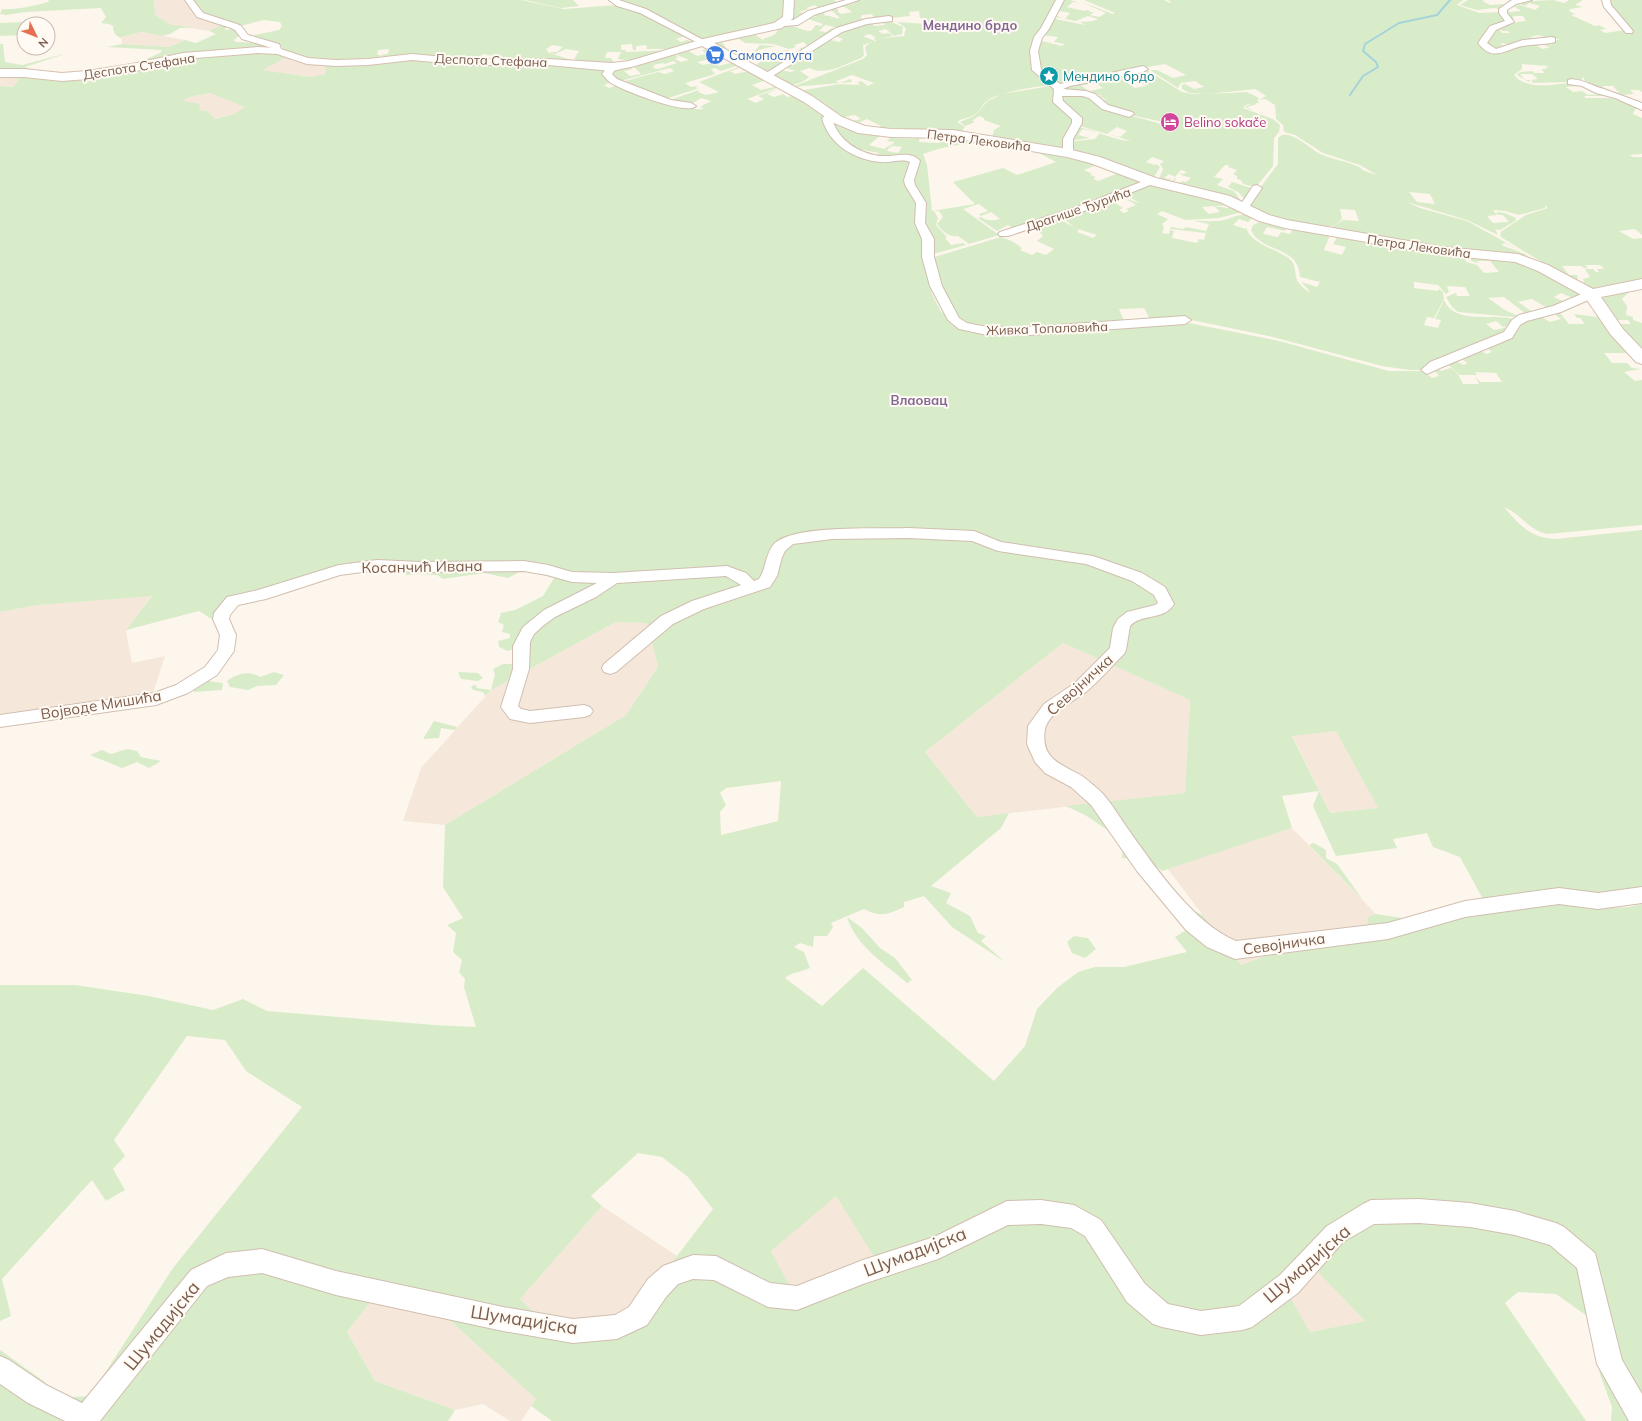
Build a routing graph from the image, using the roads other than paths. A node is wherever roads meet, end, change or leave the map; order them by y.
1 (189, 0) edge
2 (613, 0) edge
3 (790, 0) edge
4 (854, 0) edge
5 (1060, 0) edge
6 (1528, 0) edge
7 (1606, 0) edge
8 (889, 19) dead end
9 (784, 23) junction
10 (1629, 31) dead end
11 (1552, 40) dead end
12 (703, 42) junction
13 (278, 51) junction
14 (612, 66) junction
15 (1143, 69) dead end
16 (0, 73) edge
17 (765, 78) junction
18 (1571, 82) dead end
19 (1058, 91) junction
20 (691, 106) dead end
21 (1642, 107) edge
22 (1129, 114) dead end
23 (831, 116) junction
24 (1068, 152) junction
25 (1151, 181) junction
26 (1257, 188) dead end
27 (1244, 207) junction
28 (1004, 234) dead end
29 (1642, 284) edge
30 (1591, 294) junction
31 (1186, 320) dead end
32 (1642, 359) edge
33 (1427, 370) dead end
34 (613, 578) junction
35 (750, 587) junction
36 (221, 619) joint
37 (610, 668) dead end
38 (584, 711) dead end
39 (0, 721) edge
40 (1642, 895) edge
41 (0, 1369) edge
42 (1642, 1418) edge
43 (91, 1419) edge

1 - 13 street, Деспота Стефана
2 - 12 street
3 - 9 street
4 - 9 street
5 - 19 street
6 - 11 street
7 - 10 street
8 - 17 street
9 - 12 street
12 - 14 street, Деспота Стефана
12 - 17 street, Петра Лековића
13 - 14 street, Деспота Стефана
13 - 16 street, Деспота Стефана
14 - 20 street
15 - 19 street
17 - 23 street, Петра Лековића
18 - 21 street
19 - 22 street
19 - 24 street
23 - 24 street, Петра Лековића
23 - 31 street, Живка Топаловића
24 - 25 street, Петра Лековића
25 - 27 street, Петра Лековића
25 - 28 street, Драгише Ђурића
26 - 27 street
27 - 30 street, Петра Лековића
29 - 30 street
30 - 32 street
30 - 33 street
34 - 35 street, Косанчић Ивана
34 - 36 street, Косанчић Ивана
34 - 38 street
35 - 37 street
35 - 40 street, Севојничка
36 - 39 street, Војводе Мишића
41 - 43 street, Шумадијска
42 - 43 street, Шумадијска

